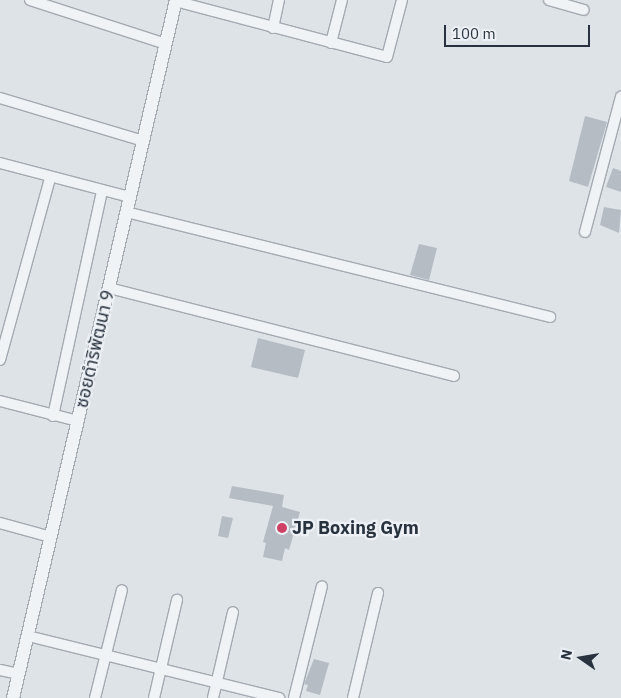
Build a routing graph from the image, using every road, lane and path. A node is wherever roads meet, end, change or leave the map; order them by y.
1 (30, 0) edge
2 (279, 0) edge
3 (342, 0) edge
4 (402, 0) edge
5 (549, 0) edge
6 (176, 1) edge
7 (584, 10) dead end
8 (273, 28) junction
9 (331, 43) junction
10 (166, 44) junction
11 (621, 97) edge
12 (0, 98) edge
13 (143, 141) junction
14 (0, 163) edge
15 (50, 178) junction
16 (102, 192) junction
17 (130, 197) junction
18 (126, 212) junction
19 (585, 232) dead end
20 (109, 288) junction
21 (550, 317) dead end
22 (0, 360) edge
23 (454, 376) dead end
24 (0, 401) edge
25 (53, 416) junction
26 (78, 421) junction
27 (0, 523) edge
28 (51, 537) junction
29 (322, 586) dead end
30 (122, 590) dead end
31 (378, 593) dead end
32 (177, 600) dead end
33 (233, 612) dead end
34 (28, 636) junction
35 (107, 655) junction
36 (161, 669) junction
37 (0, 670) edge
38 (19, 674) junction
39 (217, 683) junction
40 (13, 698) edge
41 (95, 698) edge
42 (154, 698) edge
43 (213, 698) edge
44 (279, 698) edge
45 (294, 698) edge
46 (353, 698) edge

1 - 10 street
2 - 8 street
3 - 9 street
4 - 9 street
5 - 7 street
6 - 8 street
6 - 10 street, ซอยดำริพัฒนา 9
8 - 9 street
10 - 13 street, ซอยดำริพัฒนา 9
11 - 19 street
12 - 13 street
13 - 17 street, ซอยดำริพัฒนา 9
14 - 15 street
15 - 16 street
15 - 22 street
16 - 17 street
16 - 25 street
17 - 18 street, ซอยดำริพัฒนา 9
18 - 20 street, ซอยดำริพัฒนา 9
18 - 21 street
20 - 23 street
20 - 26 street, ซอยดำริพัฒนา 9
24 - 25 street
25 - 26 street
26 - 28 street, ซอยดำริพัฒนา 9
27 - 28 street
28 - 34 street, ซอยดำริพัฒนา 9
29 - 45 street
30 - 35 street
31 - 46 street
32 - 36 street
33 - 39 street
34 - 35 street
34 - 38 street, ซอยดำริพัฒนา 9
35 - 36 street
35 - 41 street
36 - 39 street
36 - 42 street
37 - 38 street
38 - 40 street, ซอยดำริพัฒนา 9
39 - 43 street
39 - 44 street

